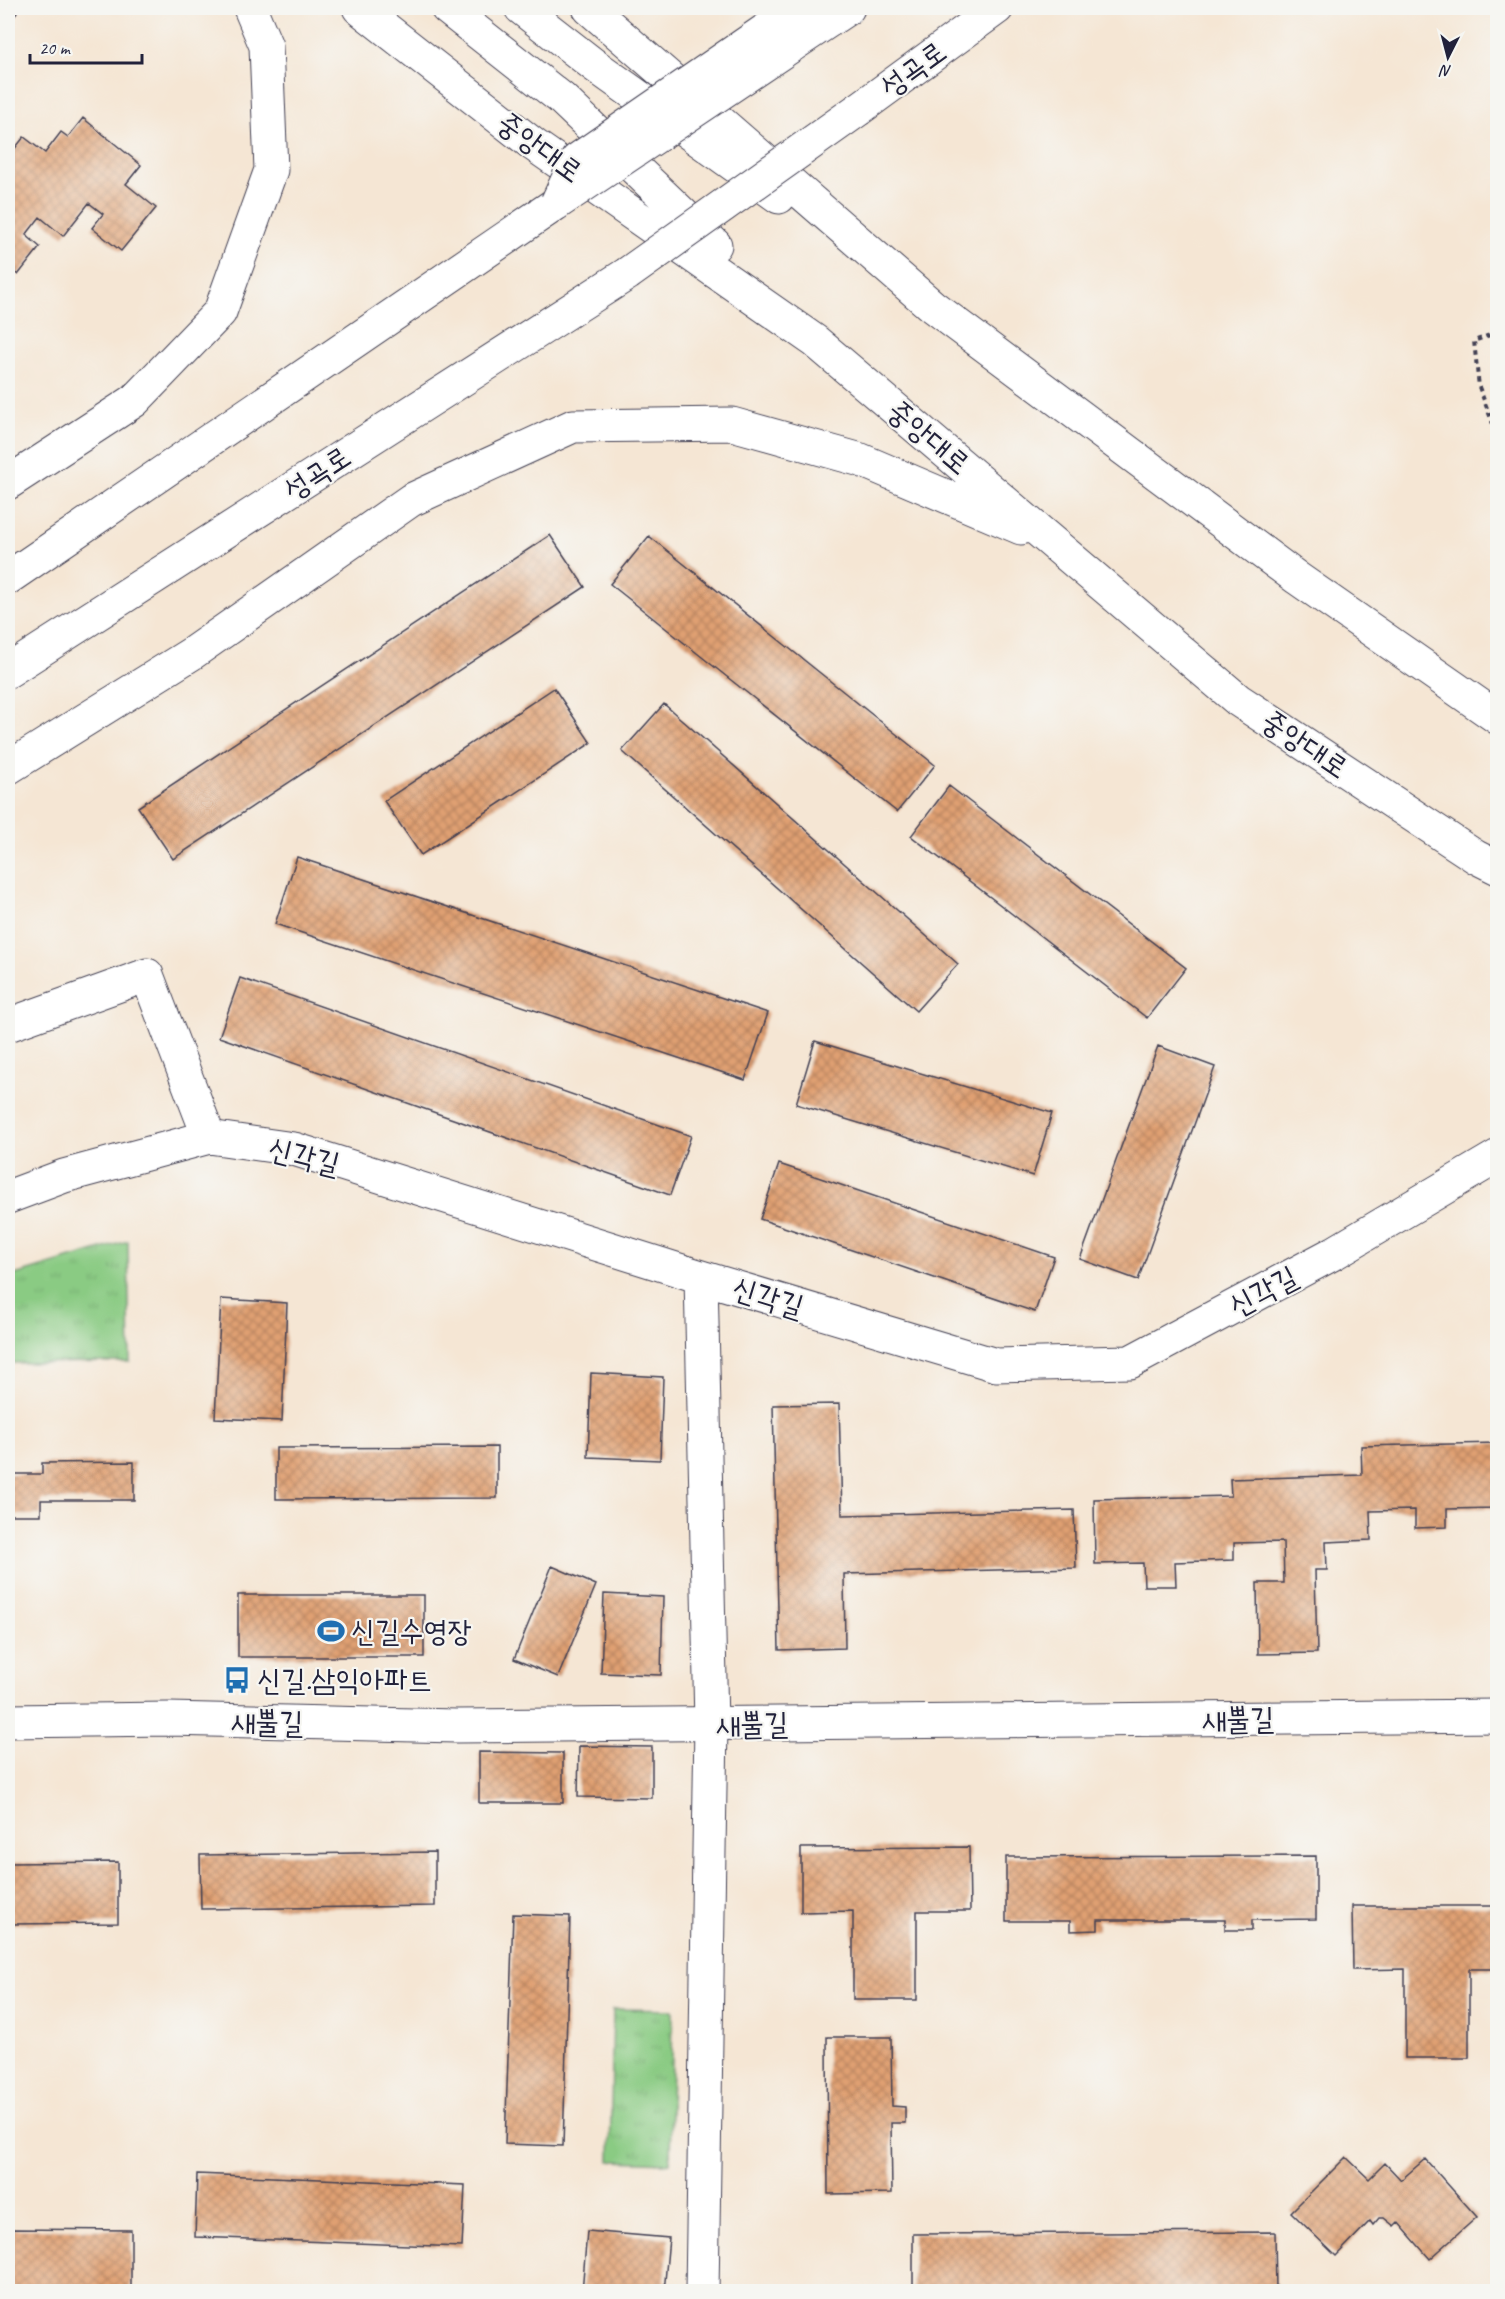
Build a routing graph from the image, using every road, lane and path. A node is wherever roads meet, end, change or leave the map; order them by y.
1 (250, 8) edge
2 (359, 8) edge
3 (447, 8) edge
4 (521, 8) edge
5 (589, 8) edge
6 (796, 8) edge
7 (848, 8) edge
8 (997, 8) edge
9 (607, 18) edge
10 (781, 37) junction
11 (932, 306) junction
12 (1497, 332) edge
13 (815, 340) junction
14 (1497, 437) edge
15 (8, 483) edge
16 (1052, 541) junction
17 (8, 578) edge
18 (8, 671) edge
19 (1494, 712) edge
20 (8, 768) edge
21 (1497, 868) edge
22 (8, 1025) edge
23 (209, 1137) junction
24 (1497, 1156) edge
25 (8, 1197) edge
26 (701, 1277) junction
27 (1497, 1716) edge
28 (8, 1720) edge
29 (711, 1725) junction
30 (702, 2292) edge

1 - 15 main road
2 - 13 main road, 중앙대로
3 - 13 main road
4 - 11 main road
5 - 9 main road
6 - 10 main road
7 - 10 main road
8 - 18 main road, 성곡로, bridge
9 - 11 main road
10 - 17 main road, bridge
11 - 19 main road
12 - 14 path
13 - 16 main road, 중앙대로
16 - 20 main road
16 - 21 main road, 중앙대로
22 - 23 main road
23 - 25 main road, 신각길
23 - 26 main road, 신각길
24 - 26 main road, 신각길
26 - 29 main road
27 - 29 main road, 새뿔길
28 - 29 main road, 새뿔길
29 - 30 main road

